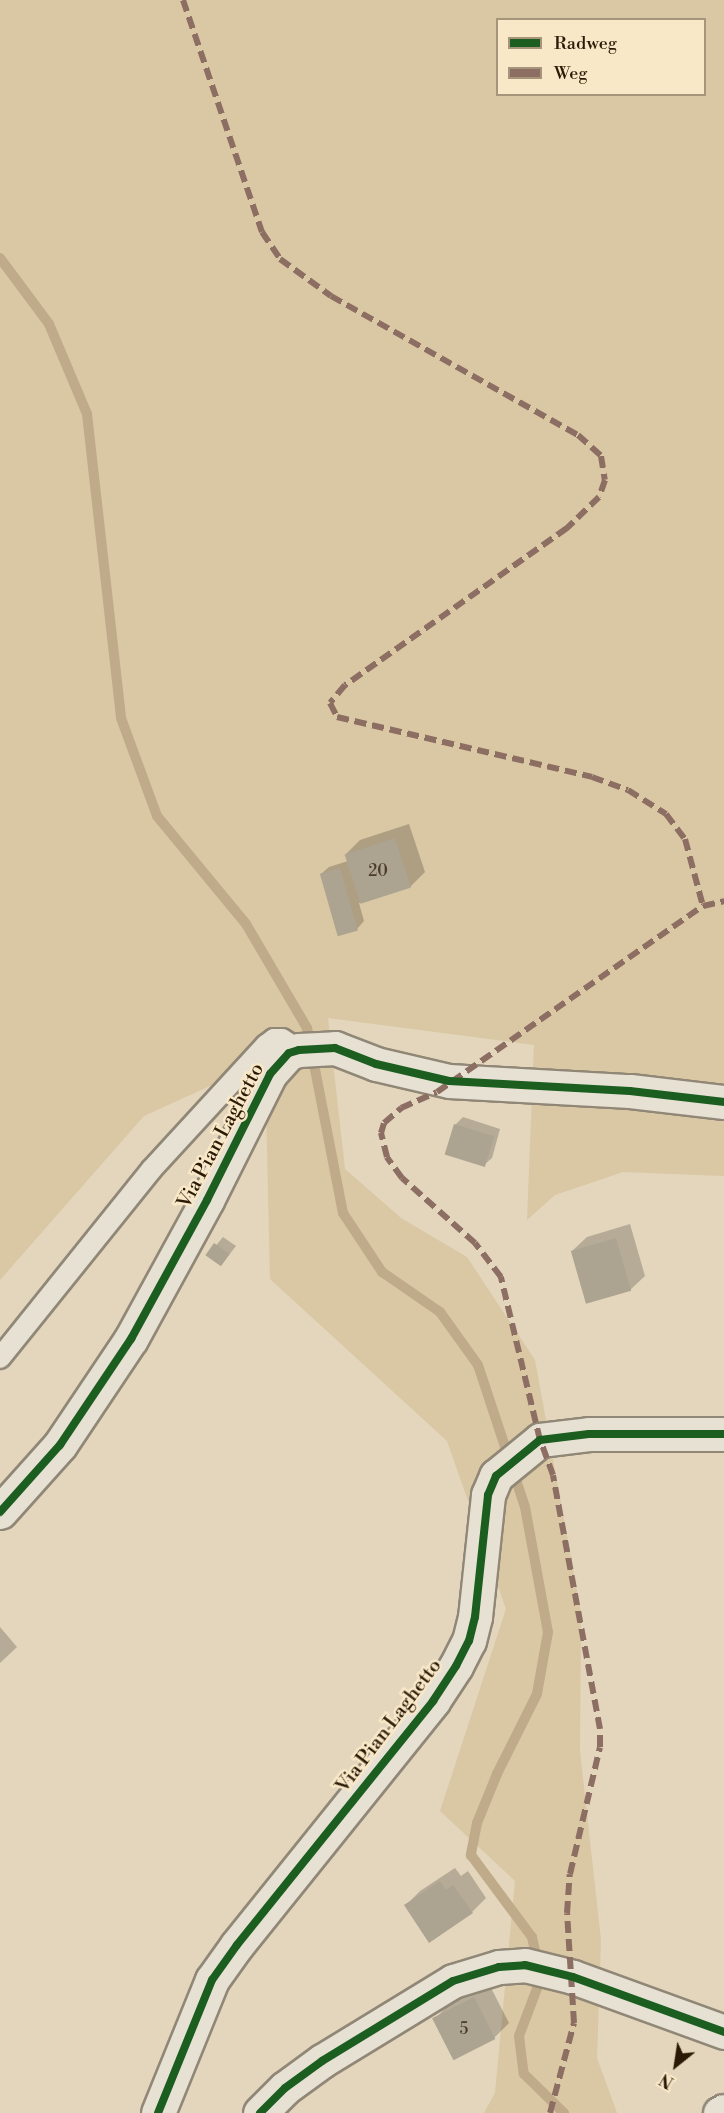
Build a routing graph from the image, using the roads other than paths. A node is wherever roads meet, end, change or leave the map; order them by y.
1 (299, 1050) junction
2 (724, 1102) edge
3 (0, 1358) edge
4 (724, 1434) edge
5 (0, 1512) edge
6 (724, 2032) edge
7 (724, 2111) edge
8 (158, 2113) edge
9 (260, 2113) edge
10 (720, 2113) edge

1 - 2 street
1 - 3 lane
1 - 5 street, Via Pian Laghetto
4 - 8 street, Via Pian Laghetto
6 - 9 street
7 - 10 street

